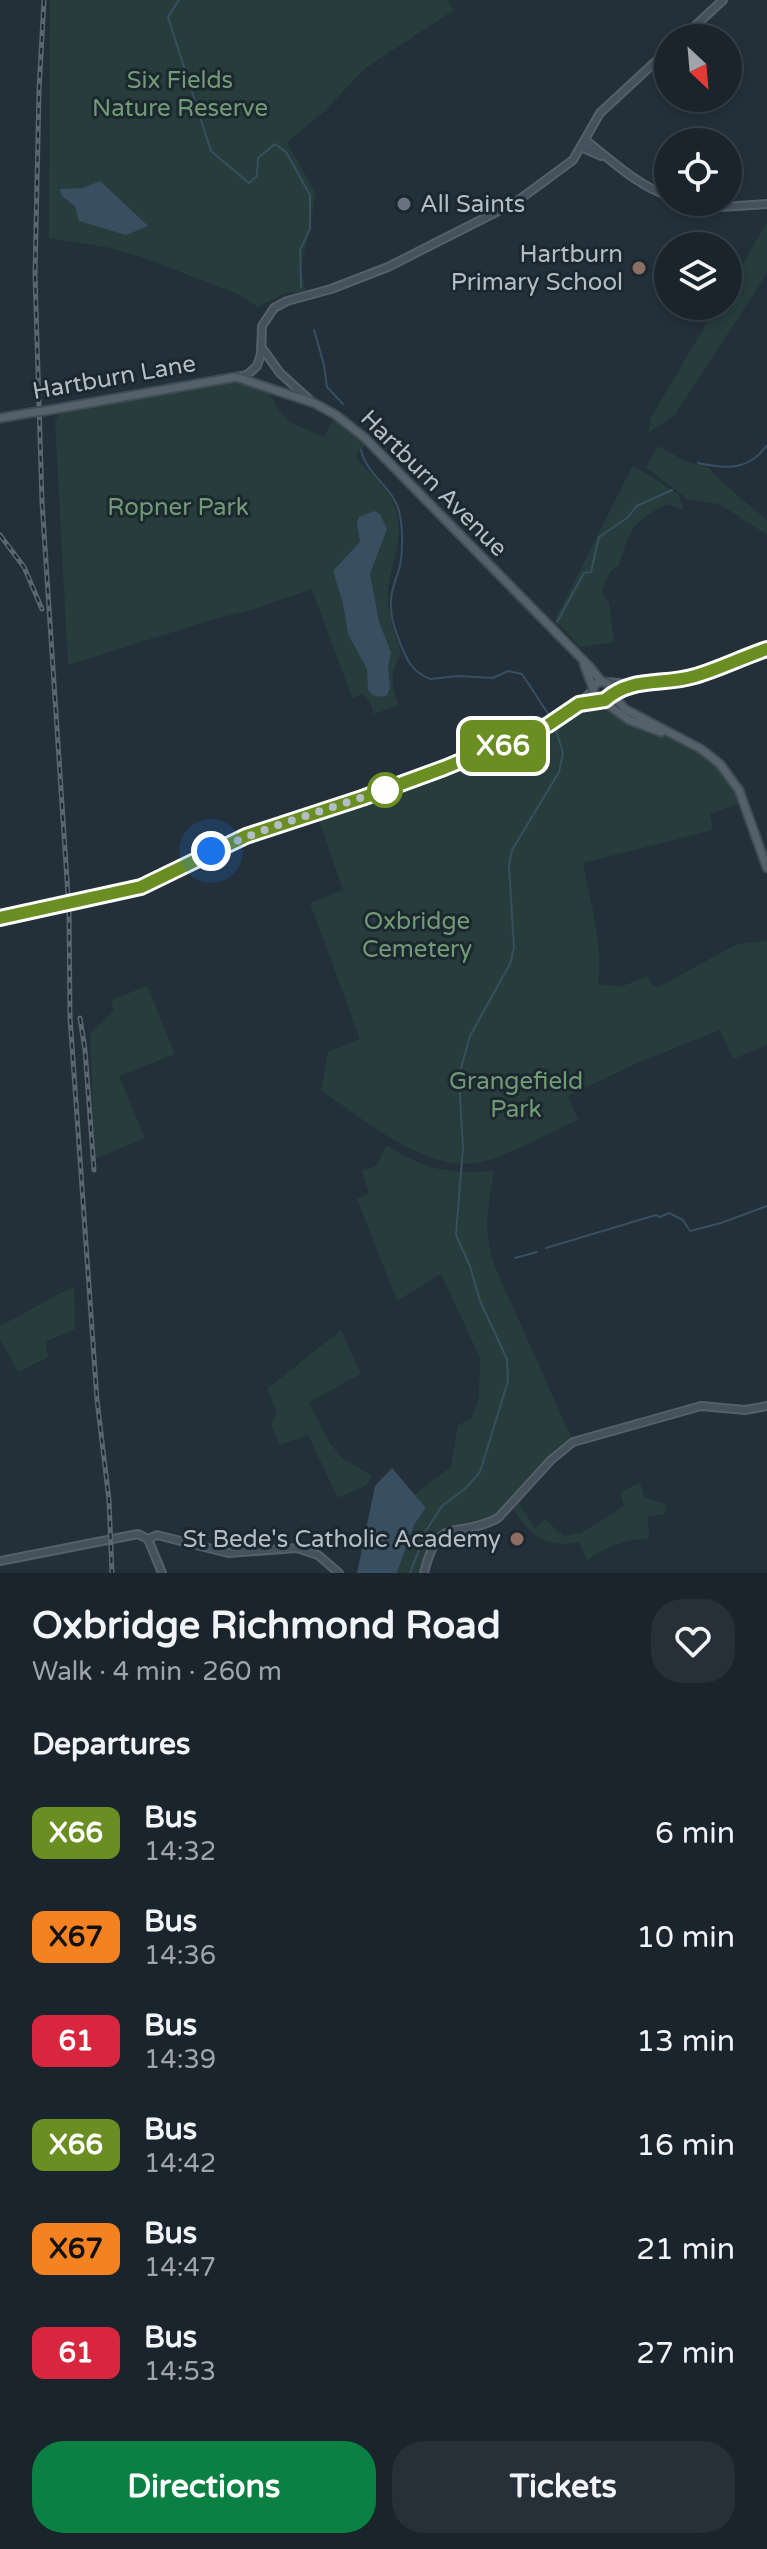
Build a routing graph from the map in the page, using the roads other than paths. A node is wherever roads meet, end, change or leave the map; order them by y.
1 (723, 0) edge
2 (697, 24) edge
3 (654, 63) edge
4 (583, 144) junction
5 (654, 190) edge
6 (767, 204) edge
7 (742, 207) edge
8 (261, 347) junction
9 (236, 377) junction
10 (314, 403) junction
11 (0, 418) edge
12 (767, 649) edge
13 (579, 656) junction
14 (603, 682) junction
15 (630, 684) junction
16 (593, 689) junction
17 (611, 693) junction
18 (600, 700) junction
19 (579, 704) junction
20 (671, 734) junction
21 (767, 868) edge
22 (0, 918) edge
23 (767, 1406) edge
24 (148, 1539) junction
25 (0, 1561) edge
26 (162, 1573) edge
27 (339, 1573) edge
28 (424, 1573) edge

1 - 2 street
3 - 4 street
4 - 5 street
4 - 8 street
6 - 7 street
8 - 9 street
8 - 10 street
9 - 10 main road, Hartburn Avenue
9 - 11 main road, Hartburn Lane, bridge
10 - 13 main road, Hartburn Avenue
12 - 15 street
13 - 14 main road, Hartburn Avenue
13 - 16 main road, Hartburn Avenue
14 - 15 street
14 - 16 main road
14 - 17 main road
15 - 17 street
16 - 18 main road
16 - 19 street
17 - 18 main road
17 - 20 main road
18 - 19 street
18 - 20 main road
19 - 22 street
20 - 21 main road
23 - 28 street
24 - 25 street
24 - 26 street
24 - 27 street

